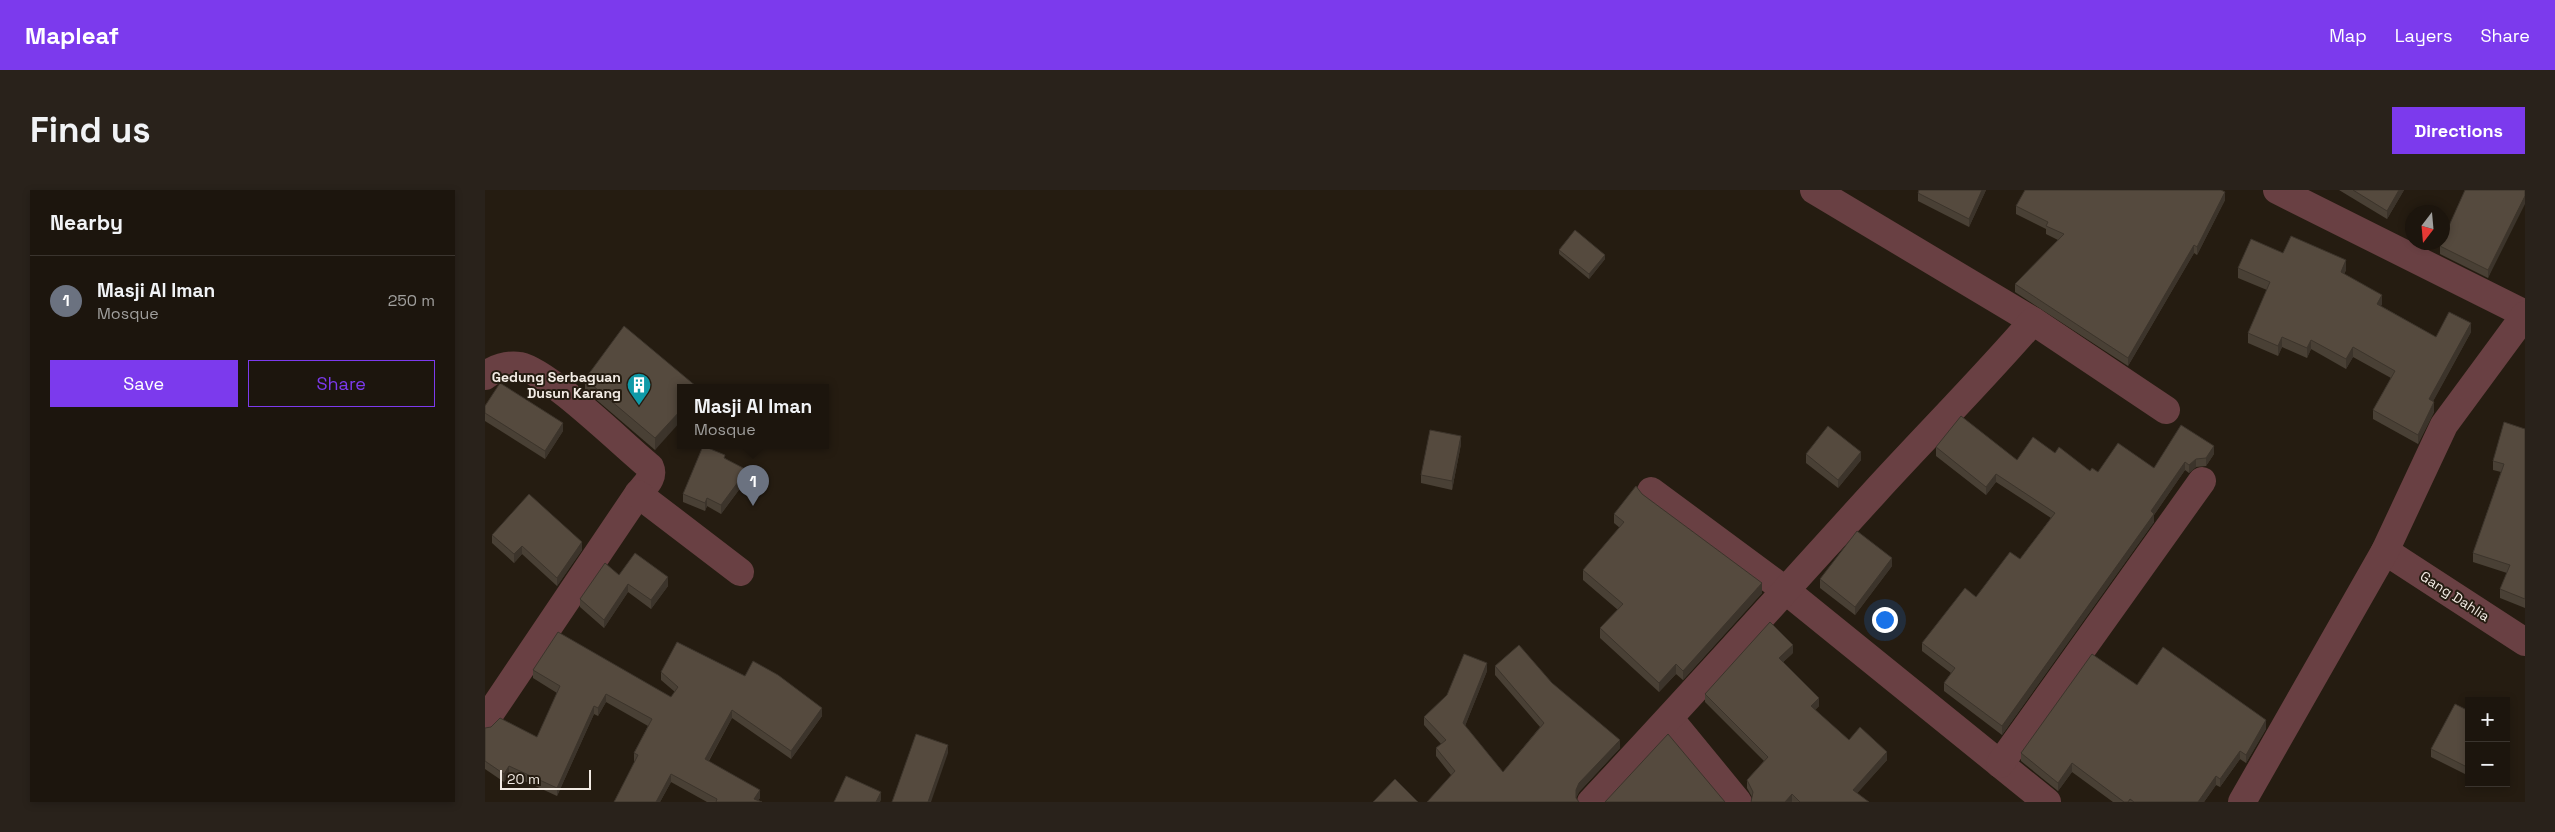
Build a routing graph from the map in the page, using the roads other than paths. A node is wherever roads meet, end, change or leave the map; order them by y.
1 (1815, 190) edge
2 (2277, 190) edge
3 (2525, 314) edge
4 (2033, 321) junction
5 (485, 376) edge
6 (2166, 410) dead end
7 (2202, 481) dead end
8 (1651, 492) dead end
9 (638, 494) junction
10 (2385, 551) junction
11 (740, 572) dead end
12 (1785, 590) junction
13 (2525, 642) edge
14 (1670, 719) junction
15 (485, 721) edge
16 (2000, 764) junction
17 (1591, 802) edge
18 (1738, 802) edge
19 (2047, 802) edge
20 (2242, 802) edge

1 - 4 street
2 - 3 street
3 - 10 street
4 - 6 street
4 - 12 street
5 - 9 street
7 - 16 street
8 - 12 street
9 - 11 street
9 - 15 street
10 - 13 street, Gang Dahlia
10 - 20 street
12 - 14 street
12 - 16 street
14 - 17 street
14 - 18 street
16 - 19 street

